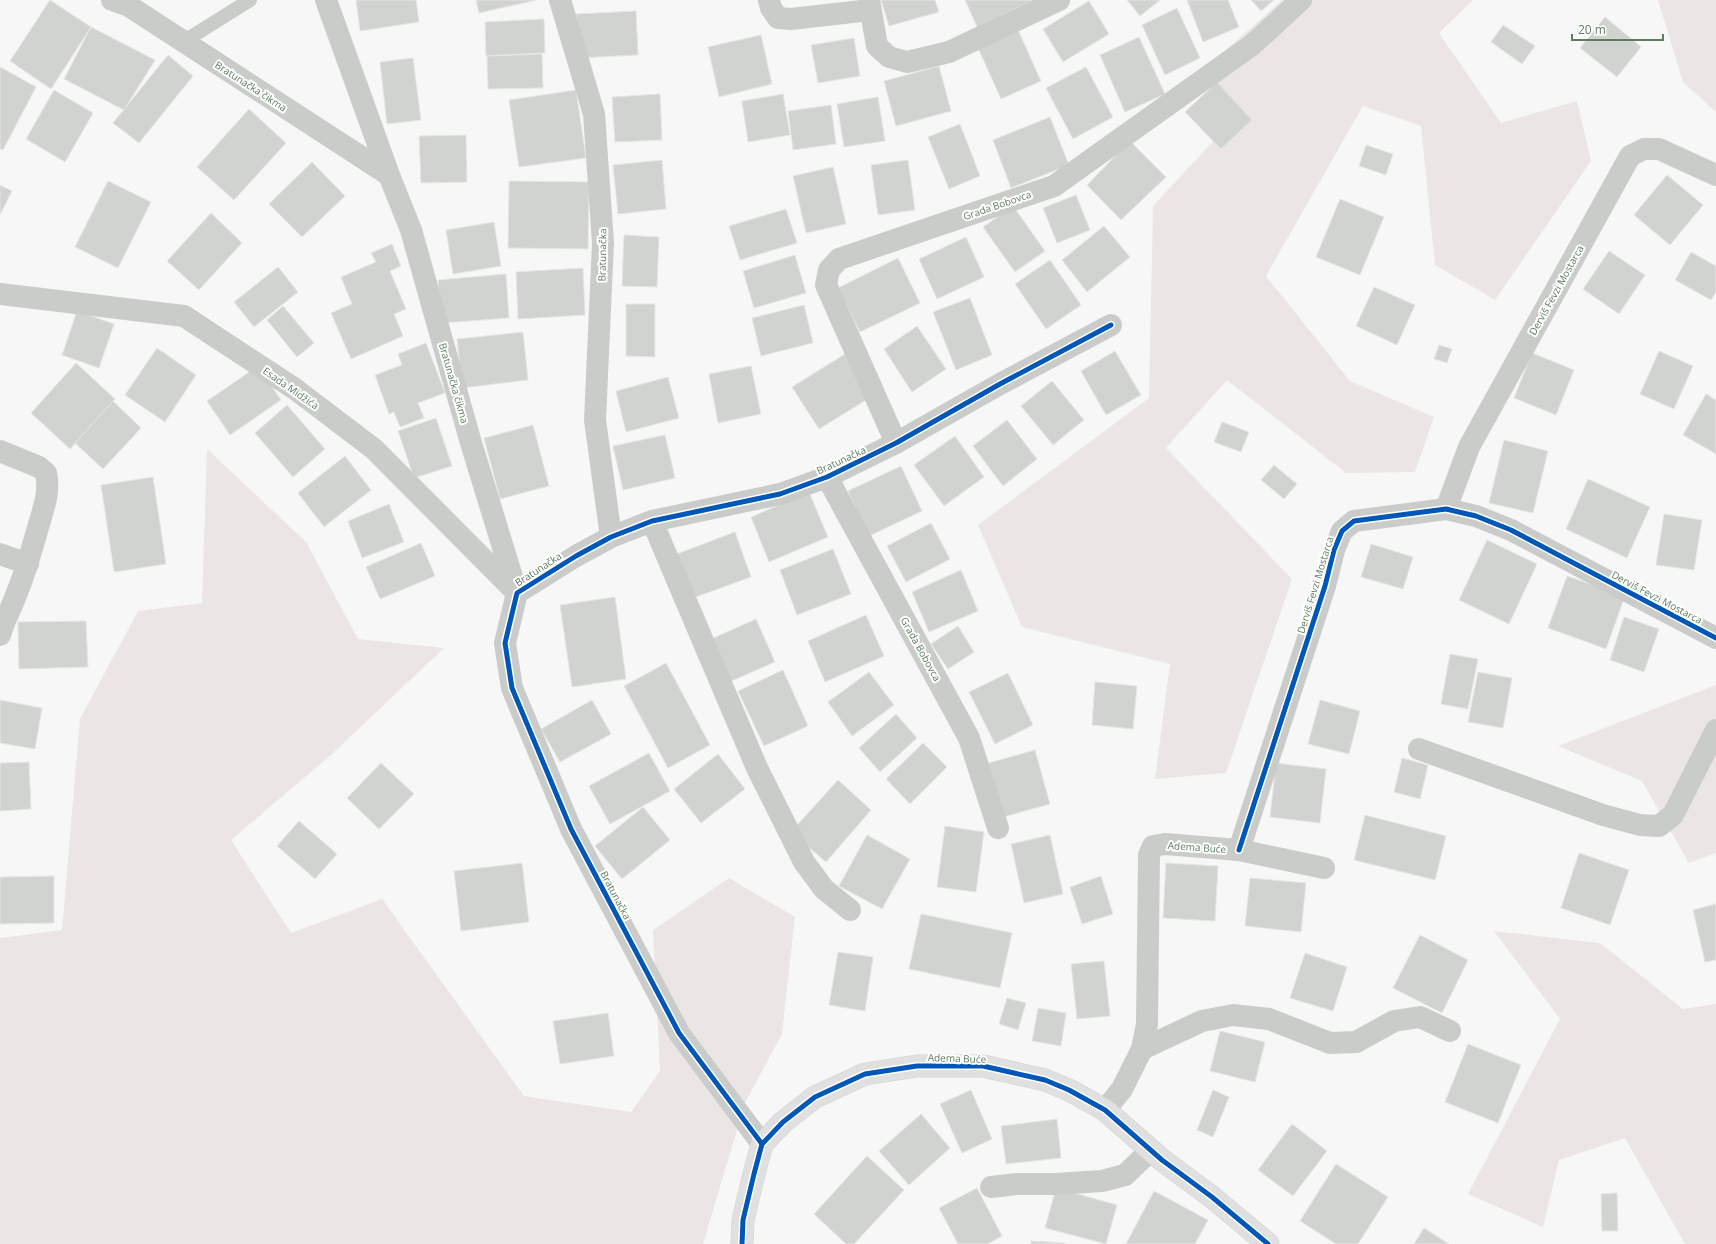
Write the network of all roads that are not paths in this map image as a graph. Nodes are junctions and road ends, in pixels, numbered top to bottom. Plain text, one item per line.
1 (112, 0) edge
2 (250, 0) edge
3 (326, 0) edge
4 (560, 0) edge
5 (769, 0) edge
6 (1059, 0) edge
7 (1301, 0) edge
8 (869, 5) edge
9 (183, 42) junction
10 (389, 174) junction
11 (1716, 175) edge
12 (3, 296) edge
13 (1111, 325) dead end
14 (896, 443) junction
15 (0, 451) edge
16 (827, 477) junction
17 (1446, 509) junction
18 (652, 521) junction
19 (610, 537) junction
20 (0, 554) edge
21 (28, 564) junction
22 (517, 592) junction
23 (2, 624) edge
24 (1716, 638) edge
25 (1716, 730) edge
26 (1419, 749) dead end
27 (998, 828) dead end
28 (1239, 850) junction
29 (1324, 868) dead end
30 (850, 910) dead end
31 (1450, 1031) dead end
32 (1142, 1049) junction
33 (1105, 1110) junction
34 (762, 1144) junction
35 (1151, 1150) junction
36 (991, 1187) dead end
37 (742, 1244) edge
38 (1268, 1244) edge

1 - 9 street, Bratunačka čikma
2 - 9 lane
3 - 10 street, Bratunačka čikma
4 - 19 street, Bratunačka
5 - 8 street
6 - 8 street
7 - 14 street, Grada Bobovca
9 - 10 street, Bratunačka čikma
10 - 22 street, Bratunačka čikma
11 - 17 street, Derviš Fevzi Mostarca
12 - 22 street, Esada Midžića
13 - 14 street, Bratunačka
14 - 16 street, Bratunačka
15 - 21 street
16 - 18 street, Bratunačka
16 - 27 street, Grada Bobovca
17 - 24 street, Derviš Fevzi Mostarca
17 - 28 street, Derviš Fevzi Mostarca
18 - 19 street, Bratunačka
18 - 30 street
19 - 22 street, Bratunačka
20 - 21 street
21 - 23 street
22 - 34 street, Bratunačka
25 - 26 street
28 - 29 street, Adema Buće
28 - 32 street, Adema Buće
31 - 32 street
32 - 33 street, Adema Buće
33 - 34 street, Adema Buće
33 - 35 street, Adema Buće
34 - 37 street, Adema Buće
35 - 36 street
35 - 38 street, Adema Buće

